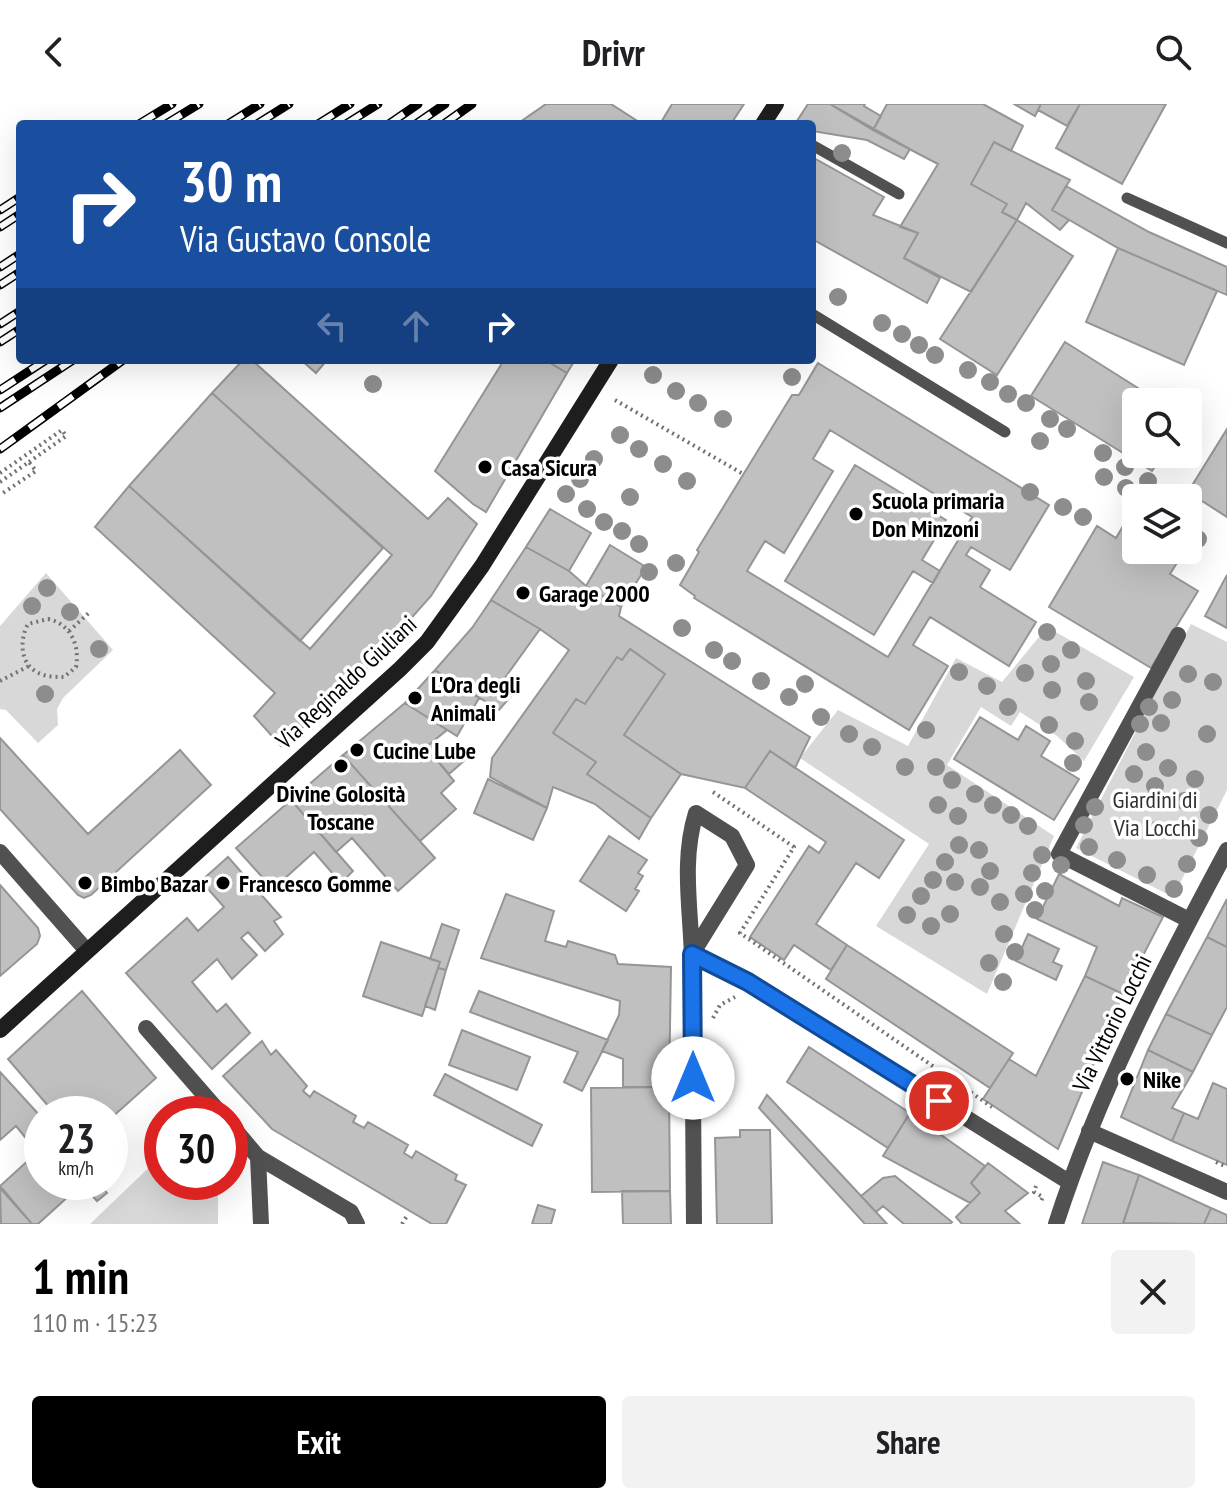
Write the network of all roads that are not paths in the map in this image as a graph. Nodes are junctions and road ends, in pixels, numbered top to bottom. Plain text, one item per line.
1 (816, 147) edge
2 (899, 194) dead end
3 (1127, 198) dead end
4 (1227, 243) edge
5 (816, 316) edge
6 (608, 364) edge
7 (1005, 432) dead end
8 (1178, 635) dead end
9 (1227, 850) edge
10 (0, 852) edge
11 (1189, 920) junction
12 (87, 951) junction
13 (692, 954) junction
14 (146, 1028) dead end
15 (0, 1030) edge
16 (205, 1096) edge
17 (1089, 1131) junction
18 (248, 1145) edge
19 (258, 1157) junction
20 (1069, 1182) junction
21 (1227, 1192) edge
22 (261, 1224) edge
23 (357, 1224) edge
24 (694, 1224) edge
25 (1056, 1224) edge

1 - 2 lane
3 - 4 lane
5 - 7 lane
6 - 12 main road, Via Reginaldo Giuliani
8 - 11 street
9 - 11 street, Via Vittorio Locchi
10 - 12 street
11 - 17 street, Via Vittorio Locchi
12 - 15 main road, Via Reginaldo Giuliani
13 - 13 street
13 - 20 street
13 - 24 street
14 - 16 street
17 - 20 street, Via Vittorio Locchi
17 - 21 street
18 - 19 street
19 - 22 street
19 - 23 street
20 - 25 street, Via Vittorio Locchi

